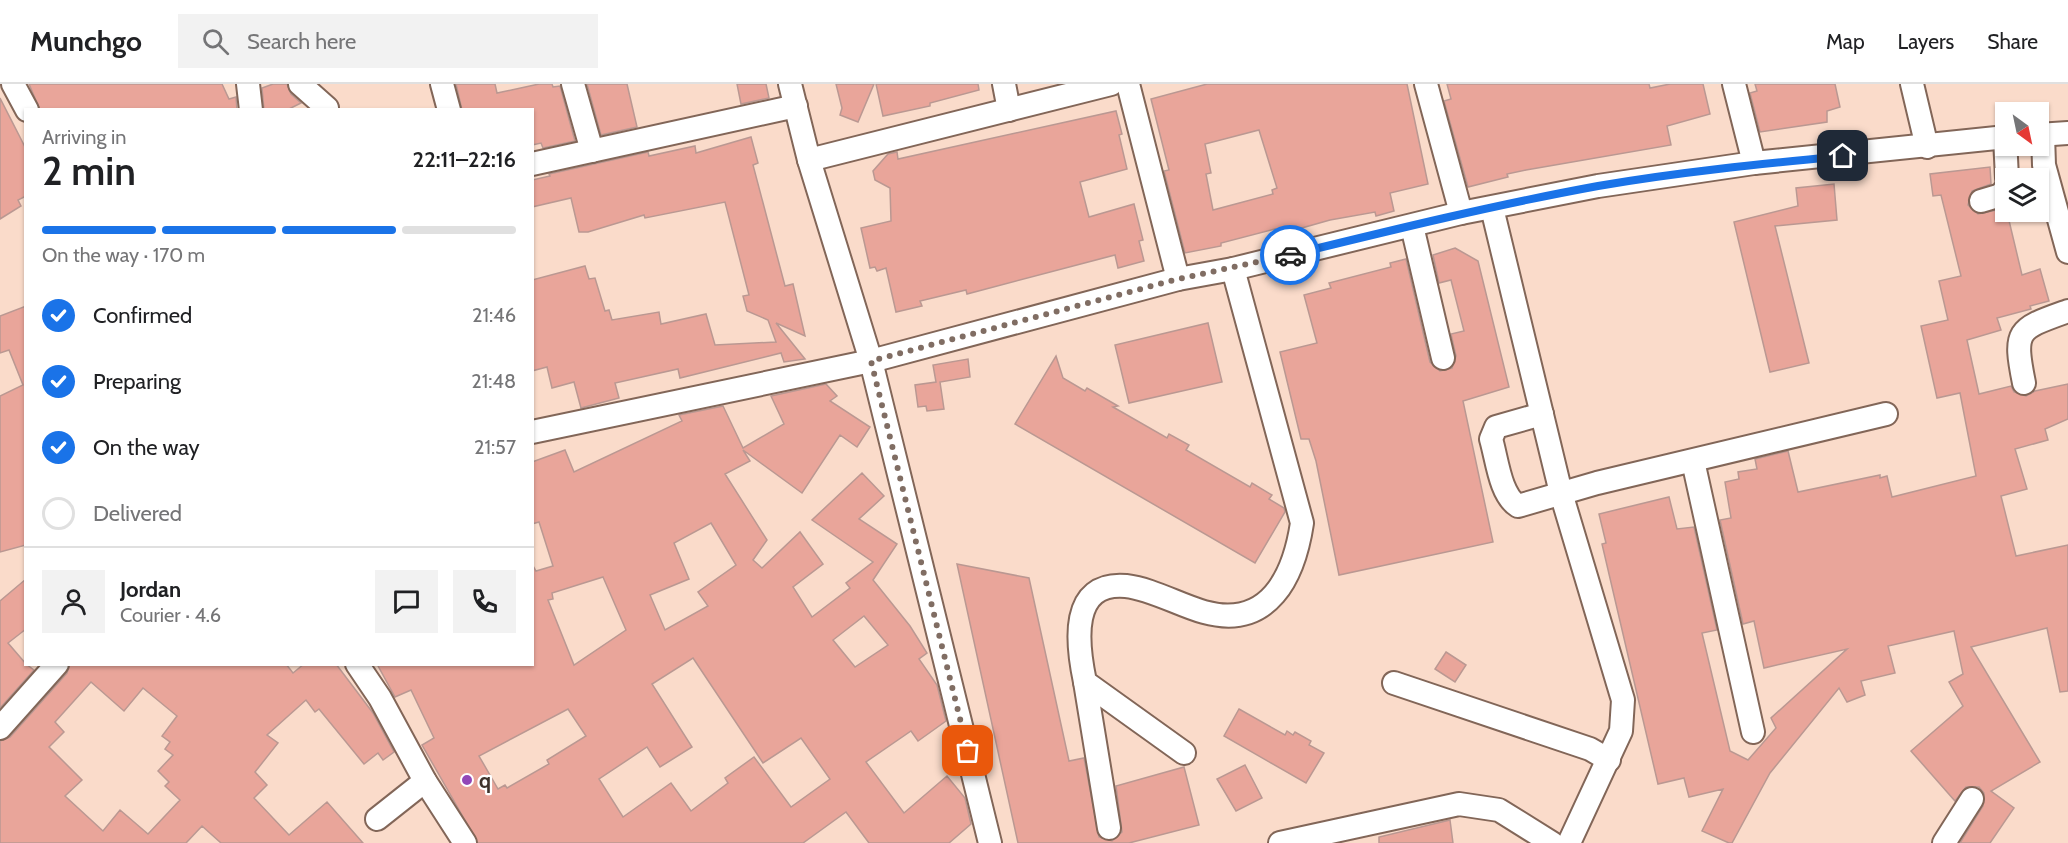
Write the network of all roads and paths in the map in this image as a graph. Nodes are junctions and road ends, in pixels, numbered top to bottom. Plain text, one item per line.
1 (13, 84) edge
2 (248, 84) edge
3 (300, 84) edge
4 (442, 84) edge
5 (573, 84) edge
6 (790, 84) edge
7 (1004, 84) edge
8 (1111, 84) edge
9 (1128, 84) edge
10 (1426, 84) edge
11 (1734, 84) edge
12 (1912, 84) edge
13 (796, 106) junction
14 (26, 108) edge
15 (251, 108) edge
16 (325, 108) edge
17 (448, 108) edge
18 (1009, 110) junction
19 (2068, 134) edge
20 (2049, 135) edge
21 (1995, 139) edge
22 (1927, 147) junction
23 (592, 151) junction
24 (2043, 156) edge
25 (809, 160) junction
26 (1754, 163) junction
27 (534, 164) edge
28 (1995, 197) edge
29 (1981, 201) dead end
30 (1492, 208) junction
31 (1461, 213) junction
32 (1412, 226) junction
33 (2068, 252) edge
34 (1233, 269) junction
35 (1178, 279) junction
36 (2068, 311) edge
37 (1443, 358) dead end
38 (871, 361) junction
39 (2024, 383) dead end
40 (1542, 414) junction
41 (1886, 414) dead end
42 (534, 429) edge
43 (1693, 461) junction
44 (1561, 493) junction
45 (55, 666) edge
46 (358, 666) edge
47 (1085, 682) junction
48 (1394, 683) dead end
49 (0, 728) edge
50 (1753, 732) dead end
51 (1184, 753) dead end
52 (1609, 760) junction
53 (425, 781) junction
54 (1972, 799) dead end
55 (376, 819) dead end
56 (1109, 828) dead end
57 (465, 843) edge
58 (990, 843) edge
59 (1280, 843) edge
60 (1552, 843) edge
61 (1569, 843) edge
62 (1944, 843) edge

1 - 14 street
2 - 15 street
3 - 16 street
4 - 17 street
5 - 23 street
6 - 13 street
7 - 18 street
8 - 18 street
9 - 35 street
10 - 31 street
11 - 26 street
12 - 22 street
13 - 23 street
13 - 25 street
18 - 25 street
19 - 20 street
21 - 22 street
22 - 26 street
23 - 27 street
24 - 33 street
25 - 38 street
26 - 30 street
28 - 29 street
30 - 31 street
30 - 40 street
31 - 32 street
32 - 34 street
32 - 37 street
34 - 35 street
34 - 47 street
35 - 38 street
36 - 39 street
38 - 42 street
38 - 58 street
40 - 44 street
40 - 44 street
41 - 43 street
43 - 44 street
43 - 50 street
44 - 52 street
45 - 49 street
46 - 53 street
47 - 51 street
47 - 56 street
48 - 52 street
52 - 61 street
53 - 55 street
53 - 57 street
54 - 62 street
59 - 60 street

